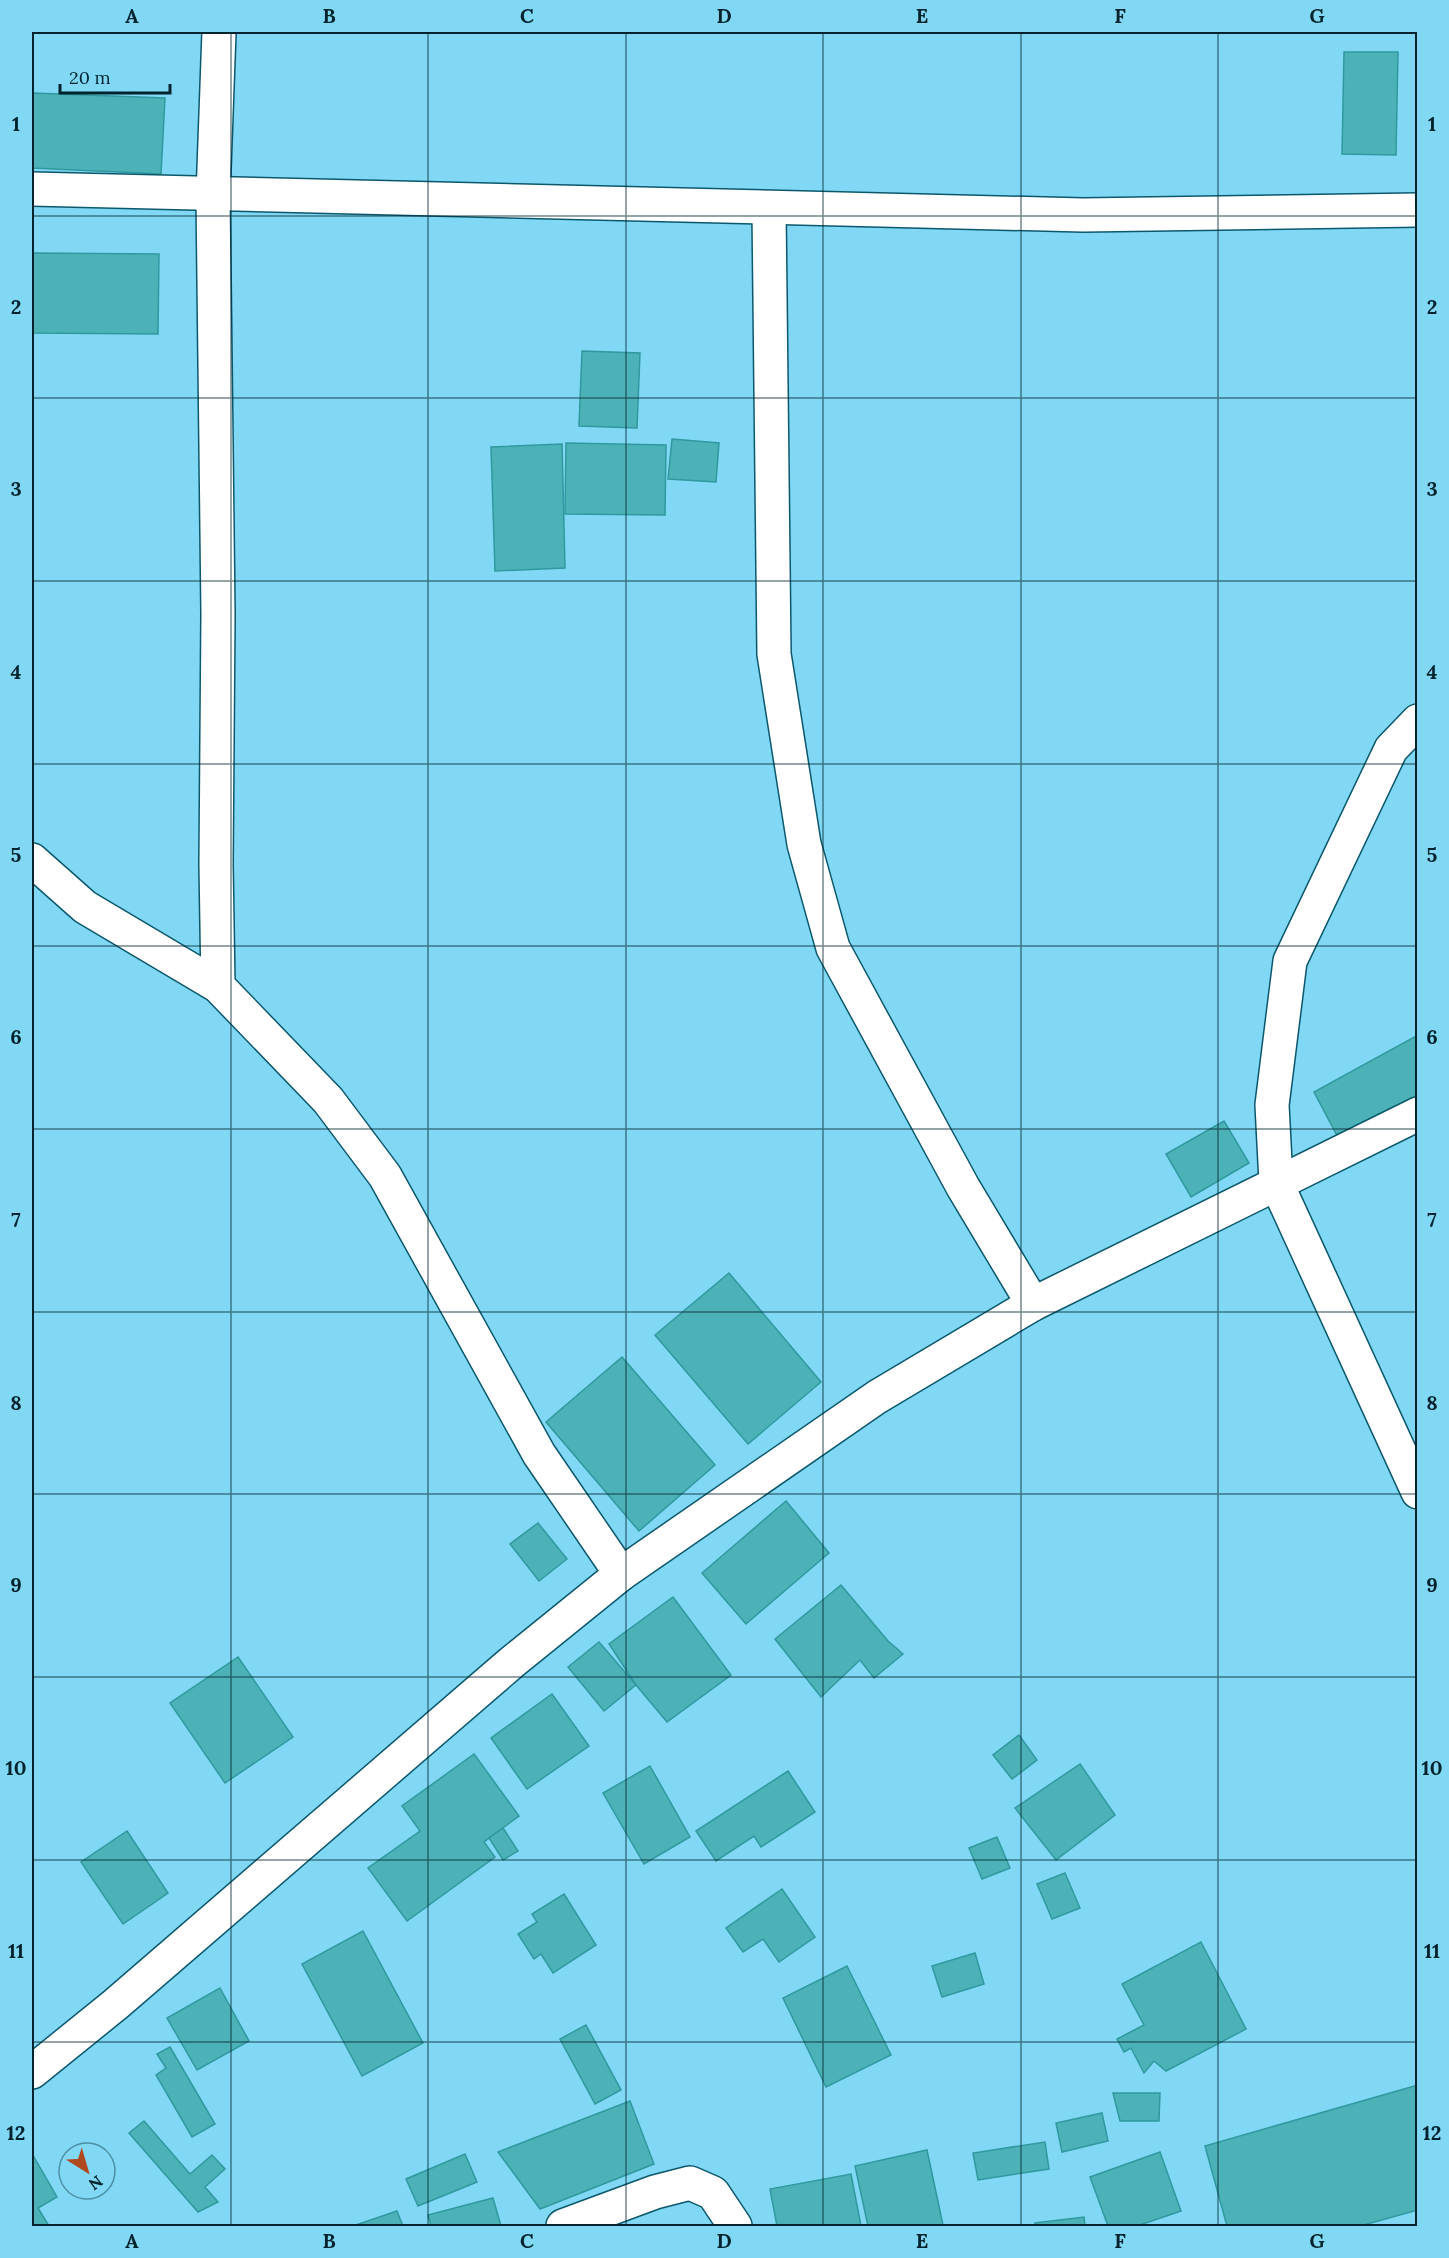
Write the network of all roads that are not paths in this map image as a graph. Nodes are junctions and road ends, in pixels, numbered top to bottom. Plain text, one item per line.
1 (219, 32) edge
2 (32, 189) edge
3 (213, 196) junction
4 (769, 209) junction
5 (1418, 210) edge
6 (1418, 721) edge
7 (33, 863) edge
8 (218, 986) junction
9 (1418, 1114) edge
10 (1276, 1182) junction
11 (1033, 1304) junction
12 (1418, 1492) edge
13 (621, 1574) junction
14 (32, 2072) edge
15 (563, 2226) edge
16 (735, 2226) edge

1 - 3 street
2 - 3 street
3 - 4 street
3 - 8 street
4 - 5 street
4 - 11 street
6 - 10 street
7 - 8 street
8 - 13 street
9 - 10 street
10 - 11 street
10 - 12 street
11 - 13 street
13 - 14 street
15 - 16 street

